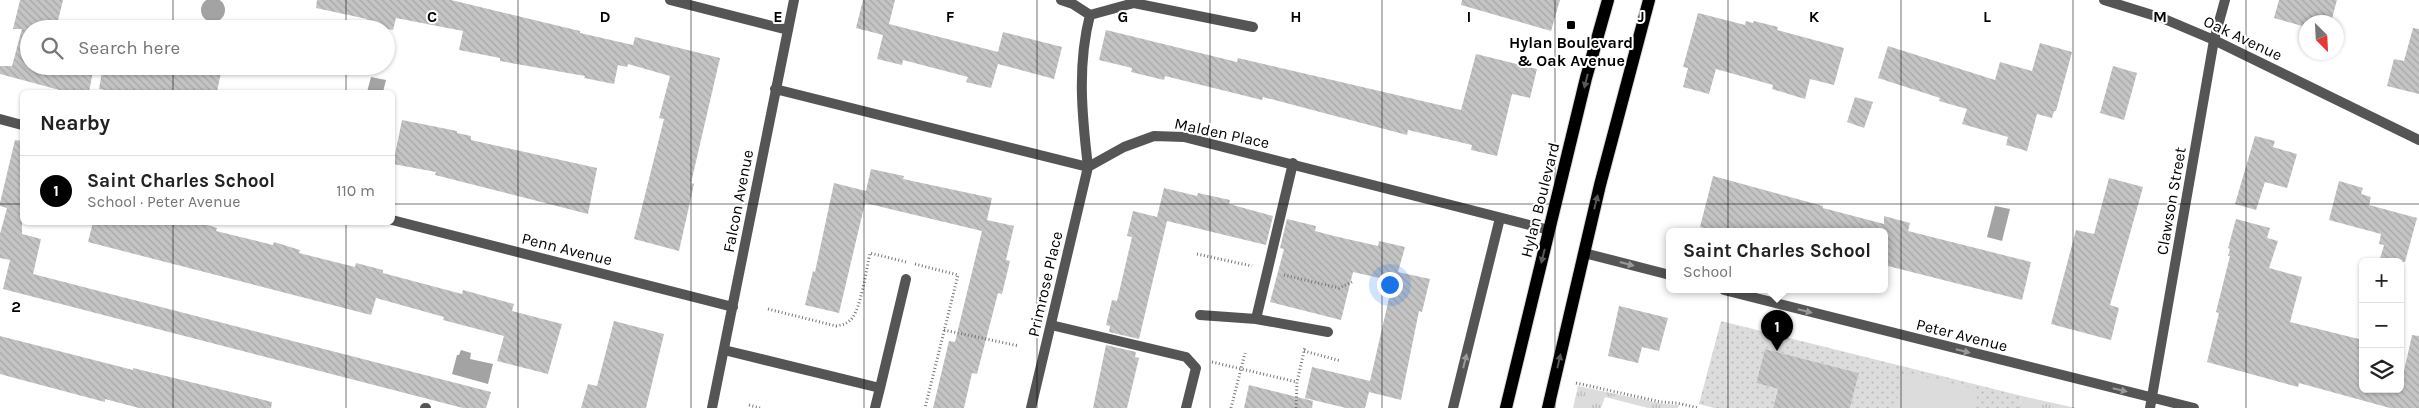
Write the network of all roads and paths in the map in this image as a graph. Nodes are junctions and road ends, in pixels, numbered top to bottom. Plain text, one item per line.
1 (670, 0) edge
2 (794, 0) edge
3 (1061, 0) edge
4 (1608, 0) edge
5 (1649, 0) edge
6 (2104, 0) edge
7 (2225, 0) edge
8 (1090, 15) junction
9 (1253, 27) dead end
10 (788, 30) junction
11 (2214, 40) junction
12 (775, 89) junction
13 (0, 119) edge
14 (20, 124) edge
15 (2419, 140) edge
16 (1293, 164) junction
17 (1088, 167) junction
18 (1500, 218) junction
19 (395, 221) edge
20 (1549, 230) junction
21 (1584, 253) junction
22 (1197, 254) dead end
23 (1267, 271) junction
24 (1666, 275) edge
25 (906, 279) dead end
26 (1352, 282) dead end
27 (1735, 293) edge
28 (733, 308) junction
29 (1200, 315) dead end
30 (1256, 319) junction
31 (1051, 326) junction
32 (944, 330) dead end
33 (1328, 332) dead end
34 (1019, 346) dead end
35 (724, 350) junction
36 (1245, 353) dead end
37 (1208, 361) dead end
38 (1341, 361) dead end
39 (1241, 368) junction
40 (1296, 382) junction
41 (1576, 383) dead end
42 (880, 388) junction
43 (2151, 403) edge
44 (749, 405) dead end
45 (712, 408) edge
46 (760, 408) edge
47 (875, 408) edge
48 (1031, 408) edge
49 (1186, 408) edge
50 (1231, 408) edge
51 (1296, 408) edge
52 (1453, 408) edge
53 (1506, 408) edge
54 (1548, 408) edge
55 (1698, 408) edge
56 (2194, 408) edge

1 - 10 street
2 - 10 street, Falcon Avenue
3 - 8 street
4 -> 20 main road, Hylan Boulevard
21 -> 5 main road
6 - 11 street, Oak Avenue
7 - 11 street, Clawson Street
8 - 9 street
8 - 17 street, Primrose Place
10 - 12 street, Falcon Avenue
11 - 15 street, Oak Avenue
11 - 43 street, Clawson Street
12 - 17 street
12 - 28 street, Falcon Avenue
13 - 14 street
16 - 17 street, Malden Place
16 - 18 street, Malden Place
16 - 23 street
17 - 31 street, Primrose Place
18 - 20 street, Malden Place
52 -> 18 street
19 - 28 street, Penn Avenue
20 -> 53 main road, Hylan Boulevard
21 -> 24 street
54 -> 21 main road
22 - 23 path
23 - 26 path
23 - 30 street
25 - 42 street
27 -> 43 street, Peter Avenue
28 - 35 street, Falcon Avenue
29 - 30 street
30 - 33 street
31 - 48 street, Primrose Place
31 - 49 street
32 - 34 path
35 - 42 street
35 - 45 street, Falcon Avenue
36 - 39 path
37 - 39 path
38 - 40 path
39 - 40 path
39 - 50 path
40 - 51 path
41 - 55 path
42 - 47 street
43 - 56 street, Peter Avenue
44 - 46 path

